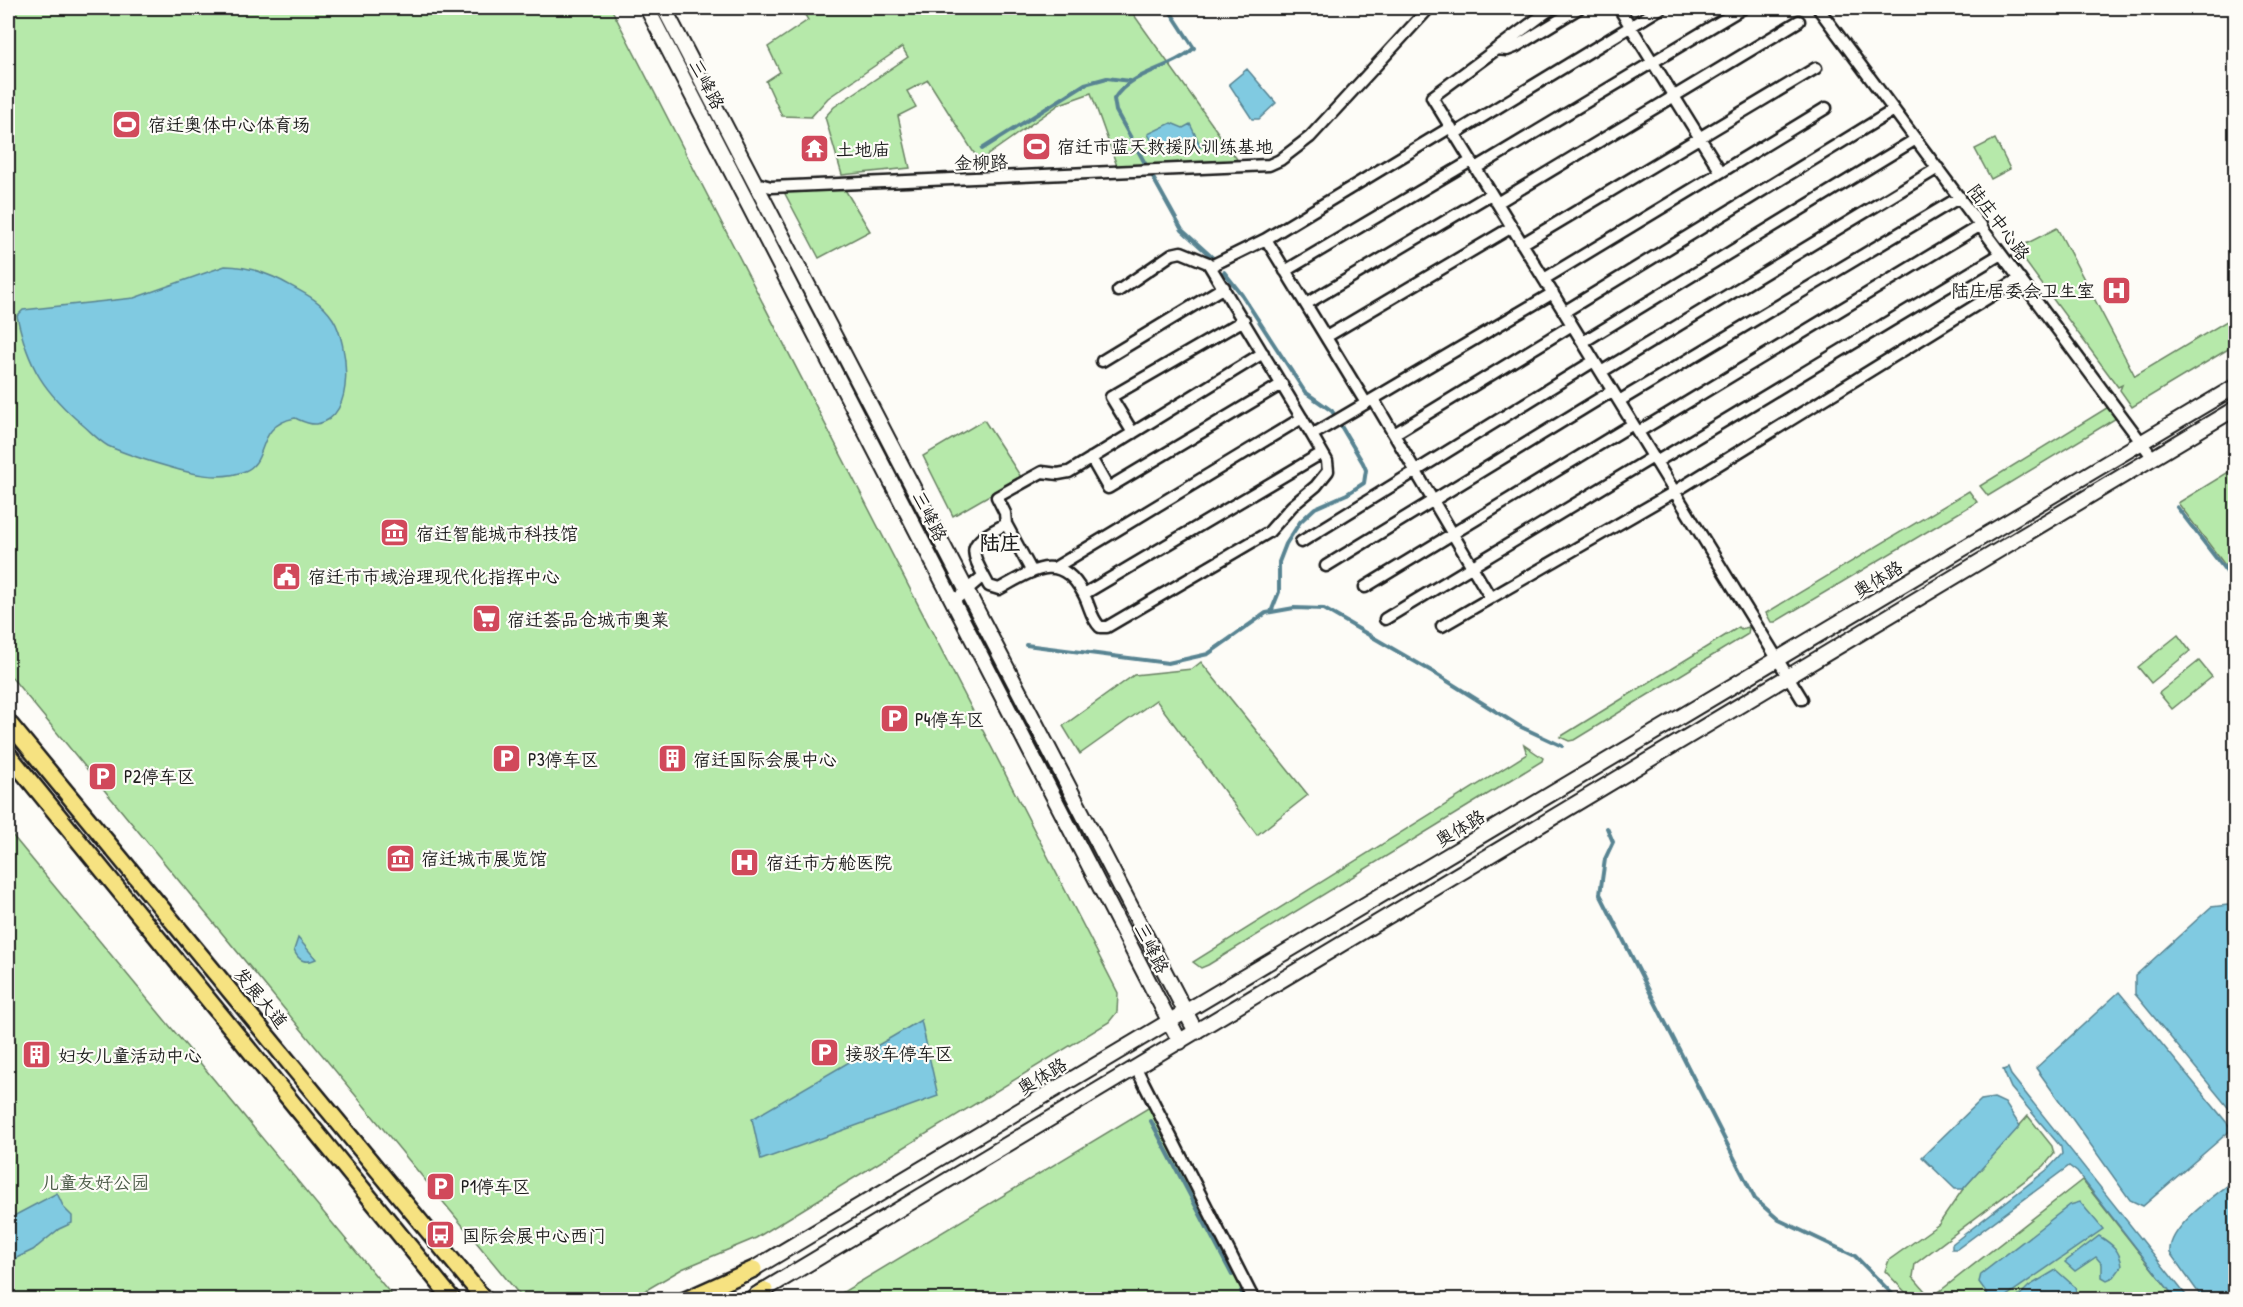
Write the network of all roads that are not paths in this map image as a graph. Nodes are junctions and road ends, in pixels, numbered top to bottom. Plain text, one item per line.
1 (647, 8) edge
2 (664, 8) edge
3 (1429, 8) edge
4 (1552, 8) edge
5 (1579, 8) edge
6 (1619, 8) edge
7 (1661, 8) edge
8 (1743, 8) edge
9 (1818, 8) edge
10 (1799, 21) dead end
11 (1631, 26) junction
12 (1496, 49) junction
13 (1653, 62) junction
14 (1816, 68) dead end
15 (1675, 98) junction
16 (1826, 108) dead end
17 (1894, 110) junction
18 (1453, 130) junction
19 (1700, 138) junction
20 (1916, 139) junction
21 (1474, 164) junction
22 (1938, 168) junction
23 (1720, 172) junction
24 (756, 183) junction
25 (1960, 197) junction
26 (1494, 198) junction
27 (1981, 225) junction
28 (1512, 226) junction
29 (1266, 239) junction
30 (1522, 244) junction
31 (2001, 254) junction
32 (1211, 266) junction
33 (1285, 271) junction
34 (2020, 278) junction
35 (1544, 279) junction
36 (1224, 287) junction
37 (1118, 291) dead end
38 (1553, 293) junction
39 (1306, 304) junction
40 (1564, 312) junction
41 (1244, 320) junction
42 (1572, 325) junction
43 (1326, 337) junction
44 (1583, 342) junction
45 (1263, 353) junction
46 (1102, 361) dead end
47 (1594, 362) junction
48 (1601, 372) junction
49 (1282, 384) junction
50 (2235, 386) edge
51 (1612, 391) junction
52 (1370, 401) junction
53 (1619, 401) junction
54 (2235, 408) edge
55 (1302, 418) junction
56 (1635, 428) junction
57 (1133, 433) junction
58 (1394, 434) junction
59 (1312, 435) junction
60 (2142, 442) junction
61 (1322, 453) junction
62 (1091, 458) junction
63 (2153, 458) junction
64 (1655, 460) junction
65 (1416, 472) junction
66 (1674, 492) junction
67 (1433, 500) junction
68 (1006, 524) junction
69 (1453, 533) junction
70 (1301, 542) dead end
71 (1326, 566) dead end
72 (1056, 567) junction
73 (1473, 567) junction
74 (1032, 572) junction
75 (983, 576) junction
76 (1365, 586) dead end
77 (965, 591) junction
78 (1084, 594) junction
79 (1490, 597) junction
80 (954, 601) junction
81 (1385, 619) dead end
82 (1442, 626) dead end
83 (1777, 660) junction
84 (1788, 676) junction
85 (1802, 699) dead end
86 (8, 722) edge
87 (8, 754) edge
88 (1185, 1012) junction
89 (1169, 1022) junction
90 (1196, 1032) junction
91 (1179, 1042) junction
92 (1136, 1068) junction
93 (451, 1258) junction
94 (754, 1269) junction
95 (765, 1290) joint
96 (451, 1299) edge
97 (485, 1299) edge
98 (492, 1299) edge
99 (685, 1299) edge
100 (702, 1299) edge
101 (750, 1299) edge
102 (1254, 1299) edge

1 - 80 main road, 三峰路
2 - 24 main road, 三峰路
3 - 24 street, 金柳路
4 - 12 street
5 - 12 street
6 - 11 street
7 - 11 street
8 - 13 street
9 - 17 street, 陆庄中心路
10 - 15 street
11 - 13 street
11 - 18 street
12 - 18 street
13 - 15 street
13 - 21 street
14 - 19 street
15 - 19 street
15 - 26 street
16 - 23 street
17 - 20 street, 陆庄中心路
17 - 40 street
18 - 21 street
18 - 29 street
19 - 23 street
19 - 30 street
20 - 22 street, 陆庄中心路
20 - 44 street
21 - 26 street
21 - 33 street
22 - 25 street, 陆庄中心路
22 - 48 street
23 - 35 street
24 - 77 main road, 三峰路
25 - 27 street, 陆庄中心路
25 - 53 street
26 - 28 street
26 - 39 street
27 - 31 street, 陆庄中心路
27 - 56 street
28 - 30 street
28 - 43 street
29 - 32 street
29 - 33 street
30 - 35 street
31 - 34 street, 陆庄中心路
31 - 64 street
32 - 36 street
32 - 37 street
33 - 39 street
34 - 60 street, 陆庄中心路
34 - 66 street
35 - 38 street
36 - 41 street
36 - 46 street
38 - 40 street
38 - 52 street
39 - 43 street
40 - 42 street
41 - 45 street
41 - 57 street
42 - 44 street
42 - 58 street
43 - 52 street
44 - 47 street
45 - 49 street
45 - 57 street
47 - 48 street
47 - 65 street
48 - 51 street
49 - 55 street
49 - 62 street
50 - 60 main road, 奥体路
51 - 53 street
51 - 67 street
52 - 58 street
52 - 59 street
53 - 56 street
54 - 63 main road, 奥体路
55 - 59 street
55 - 72 street
56 - 64 street
56 - 69 street
57 - 62 street
58 - 65 street
59 - 61 street
60 - 63 street, 陆庄中心路
60 - 83 main road, 奥体路
61 - 78 street
61 - 78 street
62 - 68 street
63 - 84 main road, 奥体路
64 - 66 street
64 - 73 street
65 - 67 street
65 - 70 street
66 - 79 street
66 - 83 street
67 - 69 street
67 - 71 street
68 - 74 street
68 - 75 street
69 - 73 street
69 - 76 street
72 - 74 street
72 - 78 street
73 - 79 street
73 - 81 street
74 - 75 street
75 - 77 street
77 - 80 street
77 - 88 main road, 三峰路
79 - 82 street
80 - 89 main road, 三峰路
83 - 84 street
83 - 88 main road, 奥体路
84 - 85 street
84 - 90 main road, 奥体路
86 - 93 main road, 发展大道
87 - 96 main road
88 - 89 main road, 奥体路
88 - 90 main road, 三峰路
89 - 91 main road, 三峰路
89 - 94 main road, 奥体路
90 - 91 main road, 奥体路
91 - 92 main road, 奥体路
92 - 95 main road, 奥体路
92 - 102 street
93 - 97 main road, 发展大道
93 - 98 main road
94 - 99 main road
94 - 100 main road, 奥体路
95 - 101 main road

